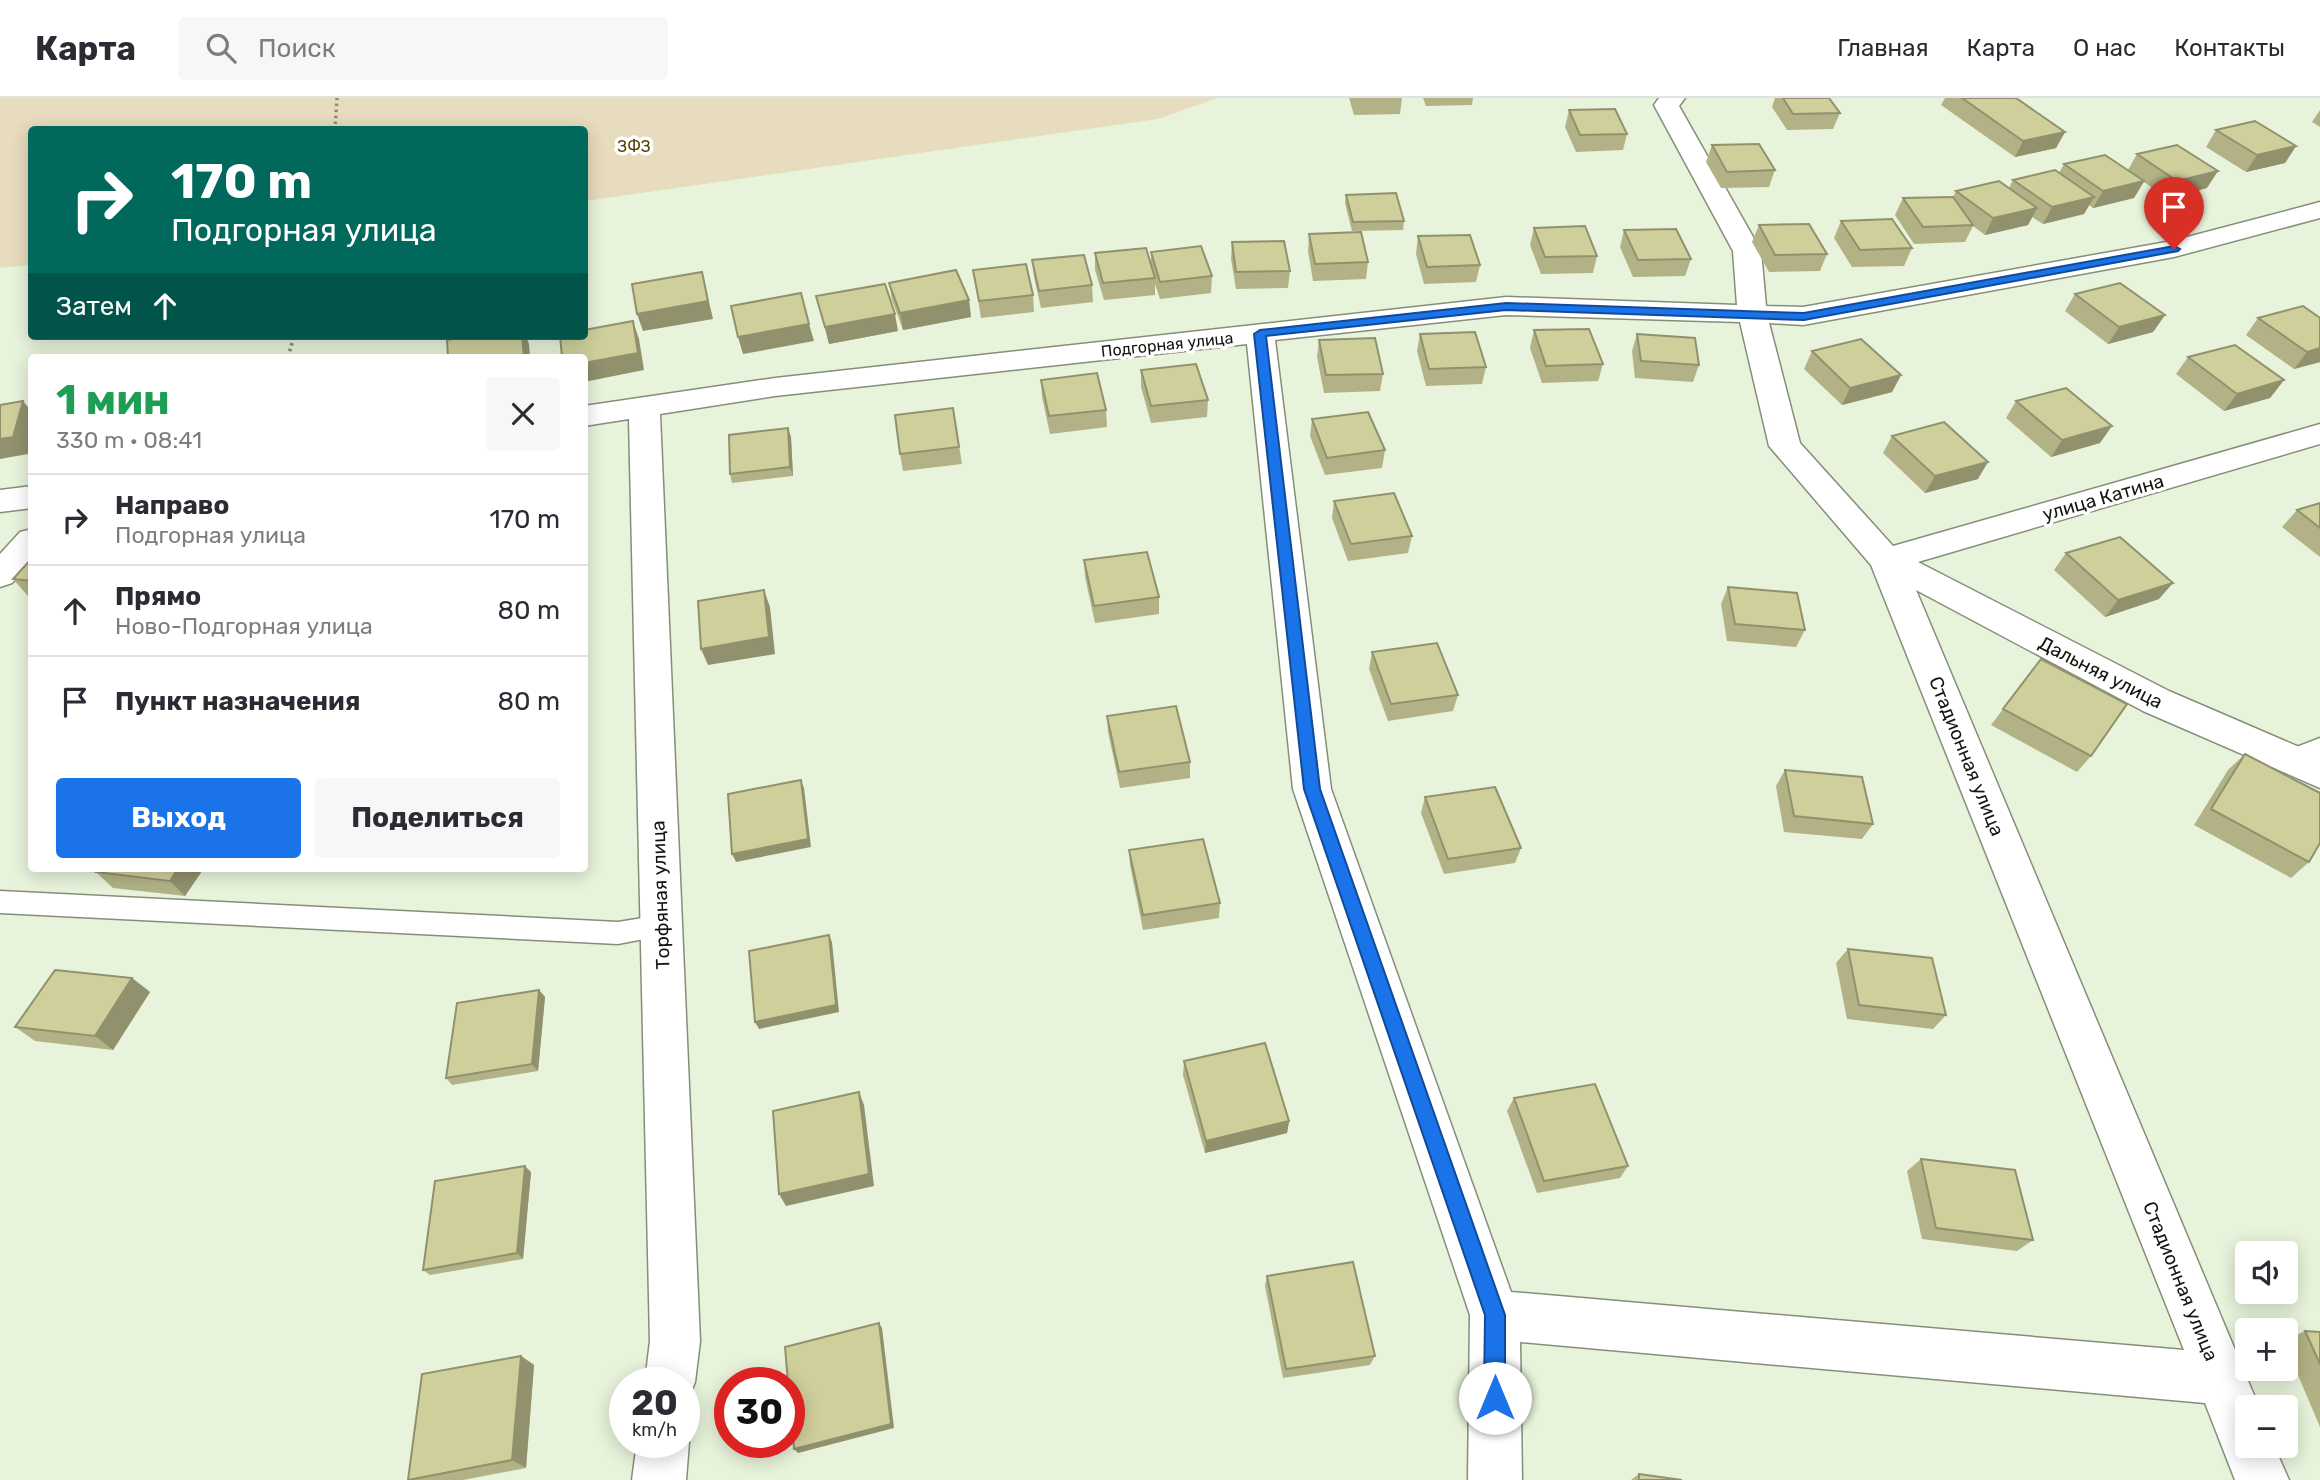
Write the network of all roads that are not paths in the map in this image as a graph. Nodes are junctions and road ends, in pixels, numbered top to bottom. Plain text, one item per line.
1 (1673, 98) edge
2 (2320, 210) edge
3 (1752, 313) junction
4 (1260, 334) junction
5 (644, 408) junction
6 (588, 415) edge
7 (2320, 434) edge
8 (28, 498) edge
9 (0, 501) edge
10 (28, 544) edge
11 (1886, 560) junction
12 (0, 575) edge
13 (2310, 760) edge
14 (0, 902) edge
15 (661, 926) junction
16 (1495, 1315) junction
17 (672, 1367) edge
18 (2221, 1379) junction
19 (2235, 1413) edge
20 (661, 1458) edge
21 (2253, 1458) edge
22 (659, 1480) edge
23 (1495, 1480) edge
24 (2262, 1480) edge

1 - 3 street, Стадионная улица
2 - 3 street, Подгорная улица
3 - 4 street, Подгорная улица
3 - 11 street, Стадионная улица
4 - 5 street, Подгорная улица
4 - 16 street
5 - 6 street, Подгорная улица
5 - 15 street, Торфяная улица
7 - 11 street, улица Катина
8 - 9 street
10 - 12 street
11 - 13 street, Дальняя улица
11 - 18 street, Стадионная улица
14 - 15 lane
15 - 17 street, Торфяная улица
16 - 18 street
16 - 23 street
18 - 19 street, Стадионная улица
20 - 22 street
21 - 24 street, Стадионная улица

